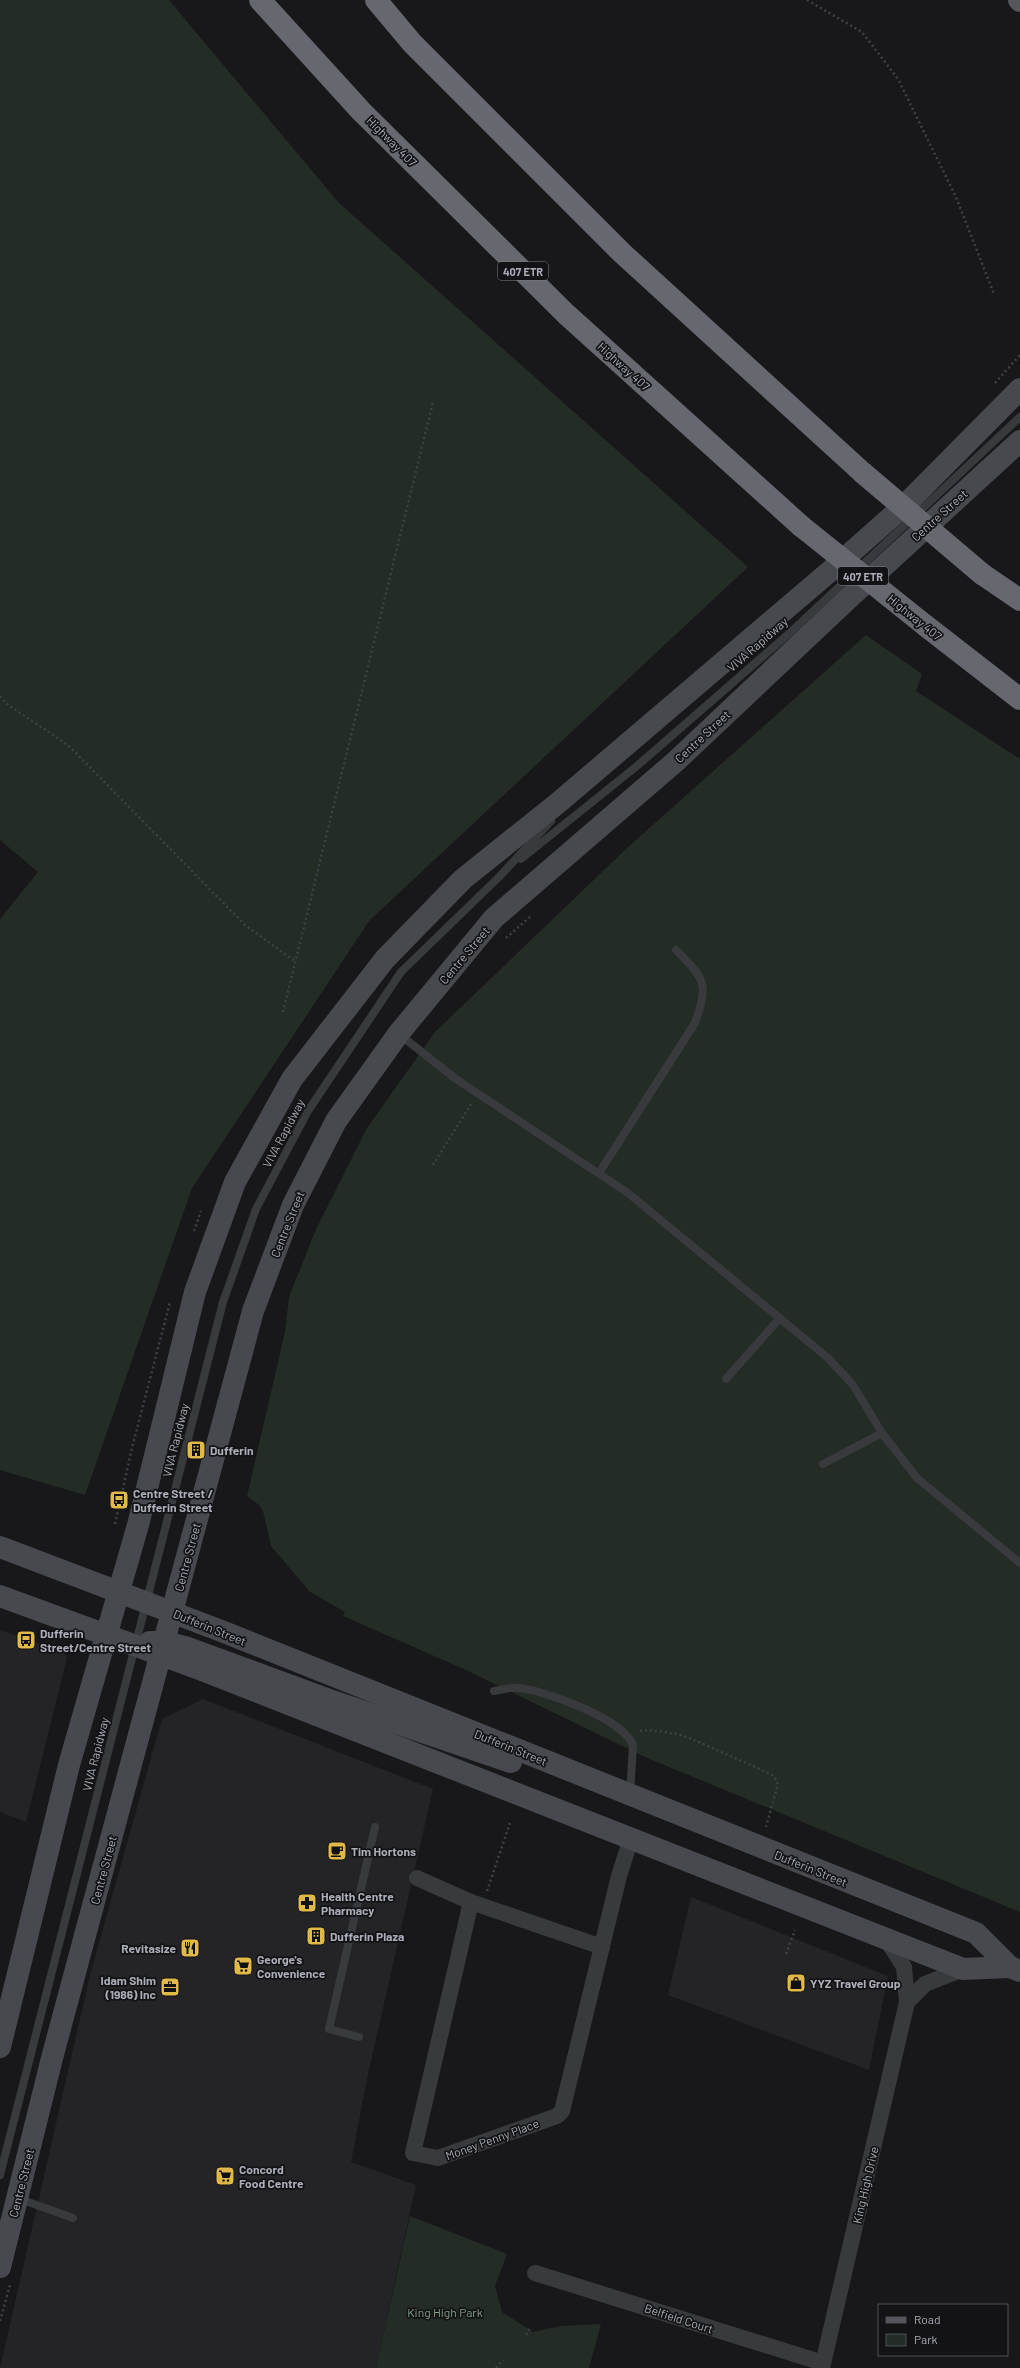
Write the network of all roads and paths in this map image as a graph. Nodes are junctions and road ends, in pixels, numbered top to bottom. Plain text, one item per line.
1 (260, 0) edge
2 (376, 0) edge
3 (807, 0) edge
4 (994, 294) dead end
5 (1020, 389) edge
6 (433, 402) dead end
7 (1020, 417) edge
8 (1020, 441) edge
9 (1020, 600) edge
10 (0, 696) edge
11 (1020, 699) edge
12 (604, 764) junction
13 (499, 877) junction
14 (532, 914) dead end
15 (503, 940) dead end
16 (676, 950) dead end
17 (296, 962) junction
18 (283, 1012) dead end
19 (398, 1033) junction
20 (477, 1094) junction
21 (433, 1165) dead end
22 (599, 1173) junction
23 (780, 1318) junction
24 (726, 1379) dead end
25 (882, 1433) junction
26 (823, 1464) dead end
27 (0, 1547) edge
28 (1020, 1563) edge
29 (120, 1591) junction
30 (0, 1596) edge
31 (146, 1602) junction
32 (173, 1612) junction
33 (107, 1635) junction
34 (135, 1645) junction
35 (163, 1648) junction
36 (494, 1691) dead end
37 (90, 1693) junction
38 (625, 1733) junction
39 (623, 1792) junction
40 (510, 1823) dead end
41 (375, 1828) dead end
42 (631, 1838) junction
43 (759, 1847) junction
44 (417, 1878) dead end
45 (477, 1904) junction
46 (795, 1930) dead end
47 (885, 1937) junction
48 (602, 1947) junction
49 (786, 1954) dead end
50 (963, 1969) junction
51 (1015, 1969) edge
52 (907, 2002) junction
53 (359, 2037) dead end
54 (0, 2047) edge
55 (0, 2175) edge
56 (17, 2198) junction
57 (73, 2218) dead end
58 (0, 2266) edge
59 (535, 2273) dead end
60 (531, 2326) dead end
61 (526, 2335) dead end
62 (503, 2360) dead end
63 (823, 2365) edge
64 (496, 2368) edge

1 - 11 highway, Highway 407 / 407 ETR, bridge
2 - 9 highway, bridge
3 - 4 path
5 - 12 main road
6 - 17 path
7 - 13 lane, VIVA Rapidway
8 - 19 main road, Centre Street
10 - 17 path
12 - 13 lane, VIVA Rapidway
12 - 29 main road
13 - 31 lane, VIVA Rapidway
14 - 15 path
16 - 22 lane
17 - 18 path
19 - 20 lane
19 - 32 main road, Centre Street
20 - 21 path
20 - 22 lane
22 - 23 lane
23 - 24 lane
23 - 25 lane
25 - 26 lane
25 - 28 lane
27 - 29 main road, Dufferin Street
29 - 31 main road, Dufferin Street
29 - 33 main road
30 - 33 main road, Dufferin Street
31 - 32 main road, Dufferin Street
31 - 34 lane, VIVA Rapidway
32 - 35 main road, Centre Street
32 - 39 main road, Dufferin Street
33 - 34 main road, Dufferin Street
33 - 37 main road
34 - 35 main road, Dufferin Street
34 - 37 main road
34 - 55 lane, VIVA Rapidway
35 - 39 main road
35 - 42 main road, Dufferin Street
35 - 56 main road, Centre Street
36 - 38 lane
37 - 54 main road
38 - 39 lane
38 - 43 path
39 - 43 main road, Dufferin Street
40 - 45 path
41 - 53 lane
42 - 47 main road, Dufferin Street
42 - 48 street, Money Penny Place
43 - 51 main road, Dufferin Street
44 - 45 street
45 - 48 street
45 - 48 street, Money Penny Place
46 - 49 path
47 - 50 main road, Dufferin Street
47 - 52 street, King High Drive
50 - 51 main road, Dufferin Street
50 - 52 street
52 - 63 street, King High Drive
56 - 57 lane
56 - 58 main road, Centre Street
59 - 63 street, Belfield Court
60 - 61 path
62 - 64 path

